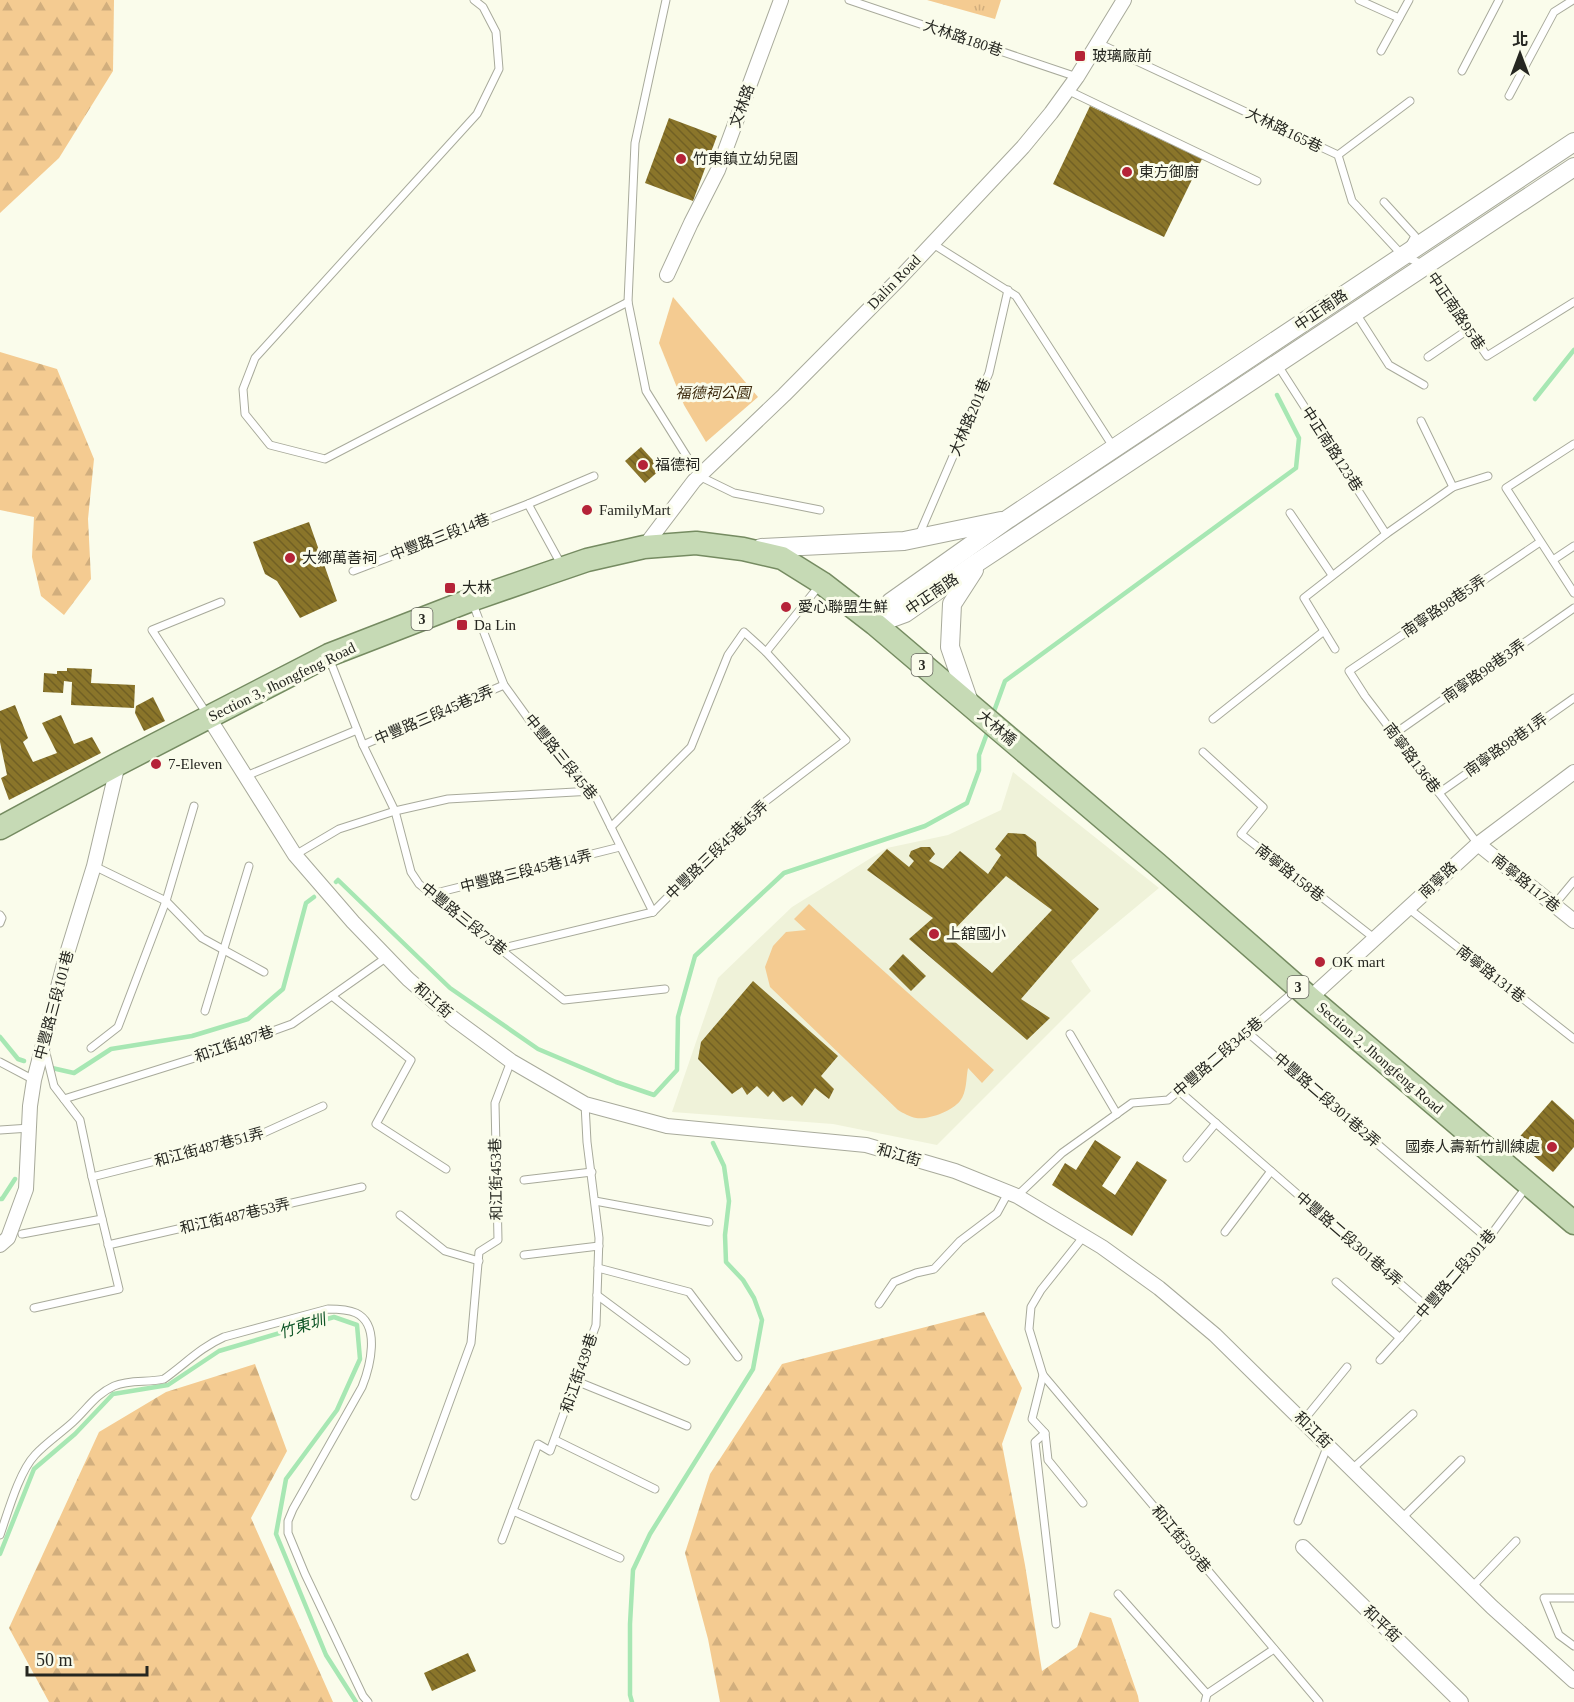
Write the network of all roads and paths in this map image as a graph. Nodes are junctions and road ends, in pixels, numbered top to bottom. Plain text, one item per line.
1 (474, 0) edge
2 (666, 0) edge
3 (781, 0) edge
4 (849, 0) edge
5 (1124, 0) edge
6 (1359, 0) edge
7 (1409, 0) edge
8 (1499, 0) edge
9 (1573, 0) edge
10 (1400, 18) junction
11 (1098, 43) junction
12 (1381, 51) dead end
13 (1462, 71) dead end
14 (1077, 77) junction
15 (1067, 90) junction
16 (1509, 96) dead end
17 (1410, 101) dead end
18 (1574, 142) edge
19 (1338, 155) junction
20 (1574, 167) edge
21 (1257, 181) dead end
22 (1384, 202) dead end
23 (932, 243) junction
24 (1403, 256) junction
25 (1425, 265) junction
26 (668, 275) dead end
27 (1008, 290) junction
28 (628, 302) junction
29 (1574, 302) edge
30 (1355, 312) junction
31 (1469, 329) junction
32 (1428, 357) dead end
33 (1277, 364) junction
34 (1424, 385) dead end
35 (1421, 421) dead end
36 (1574, 444) edge
37 (1114, 448) junction
38 (594, 476) dead end
39 (699, 476) junction
40 (1488, 476) dead end
41 (1453, 488) junction
42 (528, 504) junction
43 (820, 510) dead end
44 (1290, 513) dead end
45 (1008, 519) junction
46 (1386, 534) junction
47 (918, 538) junction
48 (1540, 542) junction
49 (1574, 546) edge
50 (644, 547) junction
51 (744, 549) junction
52 (1552, 560) junction
53 (978, 562) junction
54 (563, 568) junction
55 (353, 571) dead end
56 (1332, 575) junction
57 (822, 583) junction
58 (1574, 593) edge
59 (471, 600) junction
60 (221, 602) dead end
61 (1574, 608) edge
62 (875, 624) junction
63 (1324, 631) junction
64 (1335, 650) dead end
65 (766, 652) junction
66 (329, 655) junction
67 (1348, 671) joint
68 (504, 685) junction
69 (1574, 698) edge
70 (970, 705) junction
71 (209, 718) junction
72 (1213, 719) dead end
73 (357, 730) junction
74 (1394, 734) junction
75 (363, 745) junction
76 (1024, 751) joint
77 (1203, 752) dead end
78 (118, 764) junction
79 (1574, 772) edge
80 (246, 776) junction
81 (593, 791) junction
82 (1439, 793) junction
83 (194, 806) dead end
84 (395, 812) junction
85 (611, 827) junction
86 (0, 828) edge
87 (1478, 844) junction
88 (620, 847) junction
89 (295, 855) junction
90 (94, 866) junction
91 (249, 866) dead end
92 (1574, 881) edge
93 (432, 894) junction
94 (166, 901) junction
95 (1554, 905) junction
96 (1408, 908) junction
97 (653, 912) junction
98 (0, 915) edge
99 (1574, 921) edge
100 (0, 923) edge
101 (1374, 938) junction
102 (500, 949) junction
103 (224, 951) junction
104 (387, 957) junction
105 (264, 972) dead end
106 (666, 989) dead end
107 (1305, 993) junction
108 (332, 996) junction
109 (205, 1011) dead end
110 (1247, 1032) junction
111 (1070, 1034) dead end
112 (1574, 1039) edge
113 (44, 1044) junction
114 (91, 1048) dead end
115 (511, 1061) junction
116 (0, 1062) edge
117 (34, 1080) junction
118 (1179, 1091) junction
119 (64, 1099) junction
120 (585, 1104) junction
121 (324, 1106) dead end
122 (1117, 1114) junction
123 (1216, 1123) junction
124 (30, 1128) junction
125 (0, 1130) edge
126 (1187, 1158) dead end
127 (446, 1169) dead end
128 (1271, 1171) junction
129 (592, 1172) junction
130 (92, 1177) junction
131 (524, 1180) dead end
132 (1528, 1184) junction
133 (362, 1187) dead end
134 (1013, 1195) junction
135 (595, 1201) junction
136 (400, 1215) dead end
137 (102, 1219) junction
138 (709, 1222) dead end
139 (1574, 1223) edge
140 (1225, 1232) dead end
141 (22, 1234) dead end
142 (1084, 1236) junction
143 (1488, 1239) junction
144 (0, 1245) edge
145 (108, 1245) junction
146 (599, 1246) junction
147 (524, 1255) dead end
148 (479, 1261) junction
149 (598, 1268) junction
150 (1336, 1282) dead end
151 (597, 1295) junction
152 (879, 1304) dead end
153 (1427, 1307) junction
154 (34, 1308) dead end
155 (1400, 1338) junction
156 (738, 1358) dead end
157 (1380, 1360) dead end
158 (686, 1361) dead end
159 (1347, 1367) dead end
160 (1043, 1375) junction
161 (576, 1381) junction
162 (1413, 1414) dead end
163 (1303, 1421) junction
164 (687, 1426) dead end
165 (1045, 1433) junction
166 (555, 1440) junction
167 (1328, 1445) junction
168 (1461, 1460) dead end
169 (1352, 1469) junction
170 (655, 1489) dead end
171 (415, 1496) dead end
172 (1083, 1503) dead end
173 (513, 1511) junction
174 (1402, 1518) junction
175 (1298, 1521) dead end
176 (0, 1535) edge
177 (502, 1540) dead end
178 (1516, 1541) dead end
179 (1303, 1547) dead end
180 (620, 1558) dead end
181 (1472, 1587) junction
182 (1118, 1594) dead end
183 (1574, 1598) edge
184 (1056, 1624) dead end
185 (1574, 1646) edge
186 (1274, 1649) junction
187 (1574, 1681) edge
188 (1207, 1694) junction
189 (368, 1702) edge
190 (1205, 1702) edge
191 (1319, 1702) edge
192 (1461, 1702) edge

1 - 28 lane
2 - 28 lane
3 - 26 street, 文林路
4 - 14 lane, 大林路180巷
5 - 11 street, Dalin Road
6 - 10 lane
7 - 10 lane
8 - 13 lane
9 - 16 lane
10 - 12 lane
11 - 14 street, Dalin Road
11 - 19 lane, 大林路165巷
14 - 15 street, Dalin Road
15 - 21 lane
15 - 23 street, Dalin Road
17 - 19 lane
18 - 24 street, 中正南路
19 - 24 lane, 大林路165巷
20 - 25 street, 中正南路
22 - 24 lane
23 - 27 lane
23 - 39 street, Dalin Road
24 - 25 lane, 大林路165巷
24 - 37 street, 中正南路
25 - 30 street, 中正南路
25 - 31 lane, 中正南路95巷
27 - 37 lane
27 - 47 lane, 大林路201巷
28 - 39 lane
29 - 31 lane, 中正南路95巷
30 - 33 street, 中正南路
30 - 34 lane
31 - 32 lane
33 - 46 lane, 中正南路123巷
33 - 53 street, 中正南路
35 - 41 lane
36 - 48 lane
37 - 45 street, 中正南路
38 - 42 lane, 中豐路三段14巷
39 - 43 lane
39 - 50 street, Dalin Road
40 - 41 lane
41 - 46 lane
42 - 54 lane
42 - 55 lane, 中豐路三段14巷
44 - 56 lane
45 - 47 street
45 - 62 street, 中正南路
46 - 56 lane
47 - 51 street
48 - 52 lane
48 - 67 lane, 南寧路98巷5弄
49 - 52 lane
50 - 51 main road, Section 3, Jhongfeng Road / 3
50 - 54 main road, Section 3, Jhongfeng Road / 3
51 - 57 main road, Section 3, Jhongfeng Road / 3
52 - 58 lane
53 - 62 street, 中正南路
53 - 70 street
54 - 59 main road, Section 3, Jhongfeng Road / 3
56 - 63 lane
57 - 62 main road, Section 3, Jhongfeng Road / 3
57 - 65 lane
59 - 66 main road, Section 3, Jhongfeng Road / 3
59 - 68 lane, 中豐路三段45巷
60 - 71 lane
61 - 74 lane, 南寧路98巷3弄
62 - 70 main road, 3
63 - 64 lane
63 - 72 lane
65 - 85 lane
65 - 97 lane, 中豐路三段45巷45弄
66 - 71 main road, Section 3, Jhongfeng Road / 3
66 - 73 lane, 中豐路三段73巷
67 - 74 lane, 南寧路136巷
68 - 75 lane, 中豐路三段45巷2弄
68 - 81 lane, 中豐路三段45巷
69 - 82 lane, 南寧路98巷1弄
70 - 76 main road, 大林橋 / 3
71 - 78 main road, Section 3, Jhongfeng Road / 3
71 - 80 street, 和江街
73 - 75 lane, 中豐路三段73巷
73 - 80 lane
74 - 82 lane, 南寧路136巷
75 - 84 lane, 中豐路三段73巷
76 - 107 main road, Section 2, Jhongfeng Road / 3
77 - 101 lane, 南寧路158巷
78 - 86 main road, Section 3, Jhongfeng Road / 3
78 - 90 street, 中豐路三段101巷
79 - 87 street, 南寧路
80 - 89 street, 和江街
81 - 84 lane
81 - 85 lane, 中豐路三段45巷
82 - 87 lane, 南寧路136巷
83 - 94 lane
84 - 89 lane
84 - 93 lane, 中豐路三段73巷
85 - 88 lane, 中豐路三段45巷
87 - 95 street, 南寧路117巷
87 - 96 street, 南寧路
88 - 93 lane, 中豐路三段45巷14弄
88 - 97 lane, 中豐路三段45巷
89 - 104 street, 和江街
90 - 94 lane
90 - 113 street, 中豐路三段101巷
91 - 103 lane
92 - 95 lane
93 - 102 lane, 中豐路三段73巷
94 - 103 lane
94 - 114 lane
95 - 99 street, 南寧路117巷
96 - 101 street, 南寧路
96 - 112 lane, 南寧路131巷
97 - 102 lane
98 - 100 lane
101 - 107 street, 南寧路
102 - 106 lane, 中豐路三段73巷
103 - 105 lane
103 - 109 lane
104 - 108 lane, 和江街487巷
104 - 115 street, 和江街
107 - 110 lane, 中豐路二段345巷
107 - 132 main road, Section 2, Jhongfeng Road / 3
108 - 119 lane, 和江街487巷
108 - 127 lane
110 - 118 lane, 中豐路二段345巷
110 - 143 lane, 中豐路二段301巷2弄
111 - 122 lane
113 - 117 street, 中豐路三段101巷
113 - 119 lane
115 - 120 street, 和江街
115 - 148 lane, 和江街453巷
116 - 117 lane
117 - 124 street, 中豐路三段101巷
118 - 122 lane, 中豐路二段345巷
118 - 123 lane, 中豐路二段301巷4弄
119 - 130 lane
120 - 129 lane, 和江街439巷
120 - 134 street, 和江街
121 - 130 lane, 和江街487巷51弄
122 - 134 lane, 中豐路二段345巷
123 - 126 lane
123 - 128 lane, 中豐路二段301巷4弄
124 - 125 lane
124 - 144 street, 中豐路三段101巷
128 - 140 lane
128 - 153 lane, 中豐路二段301巷4弄
129 - 131 lane
129 - 135 lane, 和江街439巷
130 - 137 lane
132 - 139 main road, Section 2, Jhongfeng Road / 3
132 - 143 lane, 中豐路二段301巷
133 - 145 lane, 和江街487巷53弄
134 - 142 street, 和江街
134 - 152 lane, 中豐路二段345巷
135 - 138 lane
135 - 146 lane, 和江街439巷
136 - 148 lane
137 - 141 lane
137 - 145 lane
142 - 160 lane, 和江街393巷
142 - 163 street, 和江街
143 - 153 lane, 中豐路二段301巷
145 - 154 lane
146 - 147 lane
146 - 149 lane, 和江街439巷
148 - 171 lane
149 - 151 lane, 和江街439巷
149 - 156 lane
150 - 155 lane
151 - 158 lane
151 - 161 lane, 和江街439巷
153 - 155 lane, 中豐路二段301巷
155 - 157 lane, 中豐路二段301巷
159 - 163 lane
160 - 165 lane
160 - 186 lane, 和江街393巷
161 - 164 lane
161 - 166 lane, 和江街439巷
162 - 169 lane
163 - 167 street, 和江街
165 - 172 lane
165 - 184 lane
166 - 170 lane
166 - 173 lane
167 - 169 street, 和江街
167 - 175 lane
168 - 174 lane
169 - 174 street, 和江街
173 - 177 lane
173 - 180 lane
174 - 181 street, 和江街
176 - 189 lane
178 - 181 lane
179 - 192 street, 和平街
181 - 187 street, 和江街
182 - 188 lane
183 - 185 lane
186 - 188 lane
186 - 191 lane, 和江街393巷
188 - 190 lane

